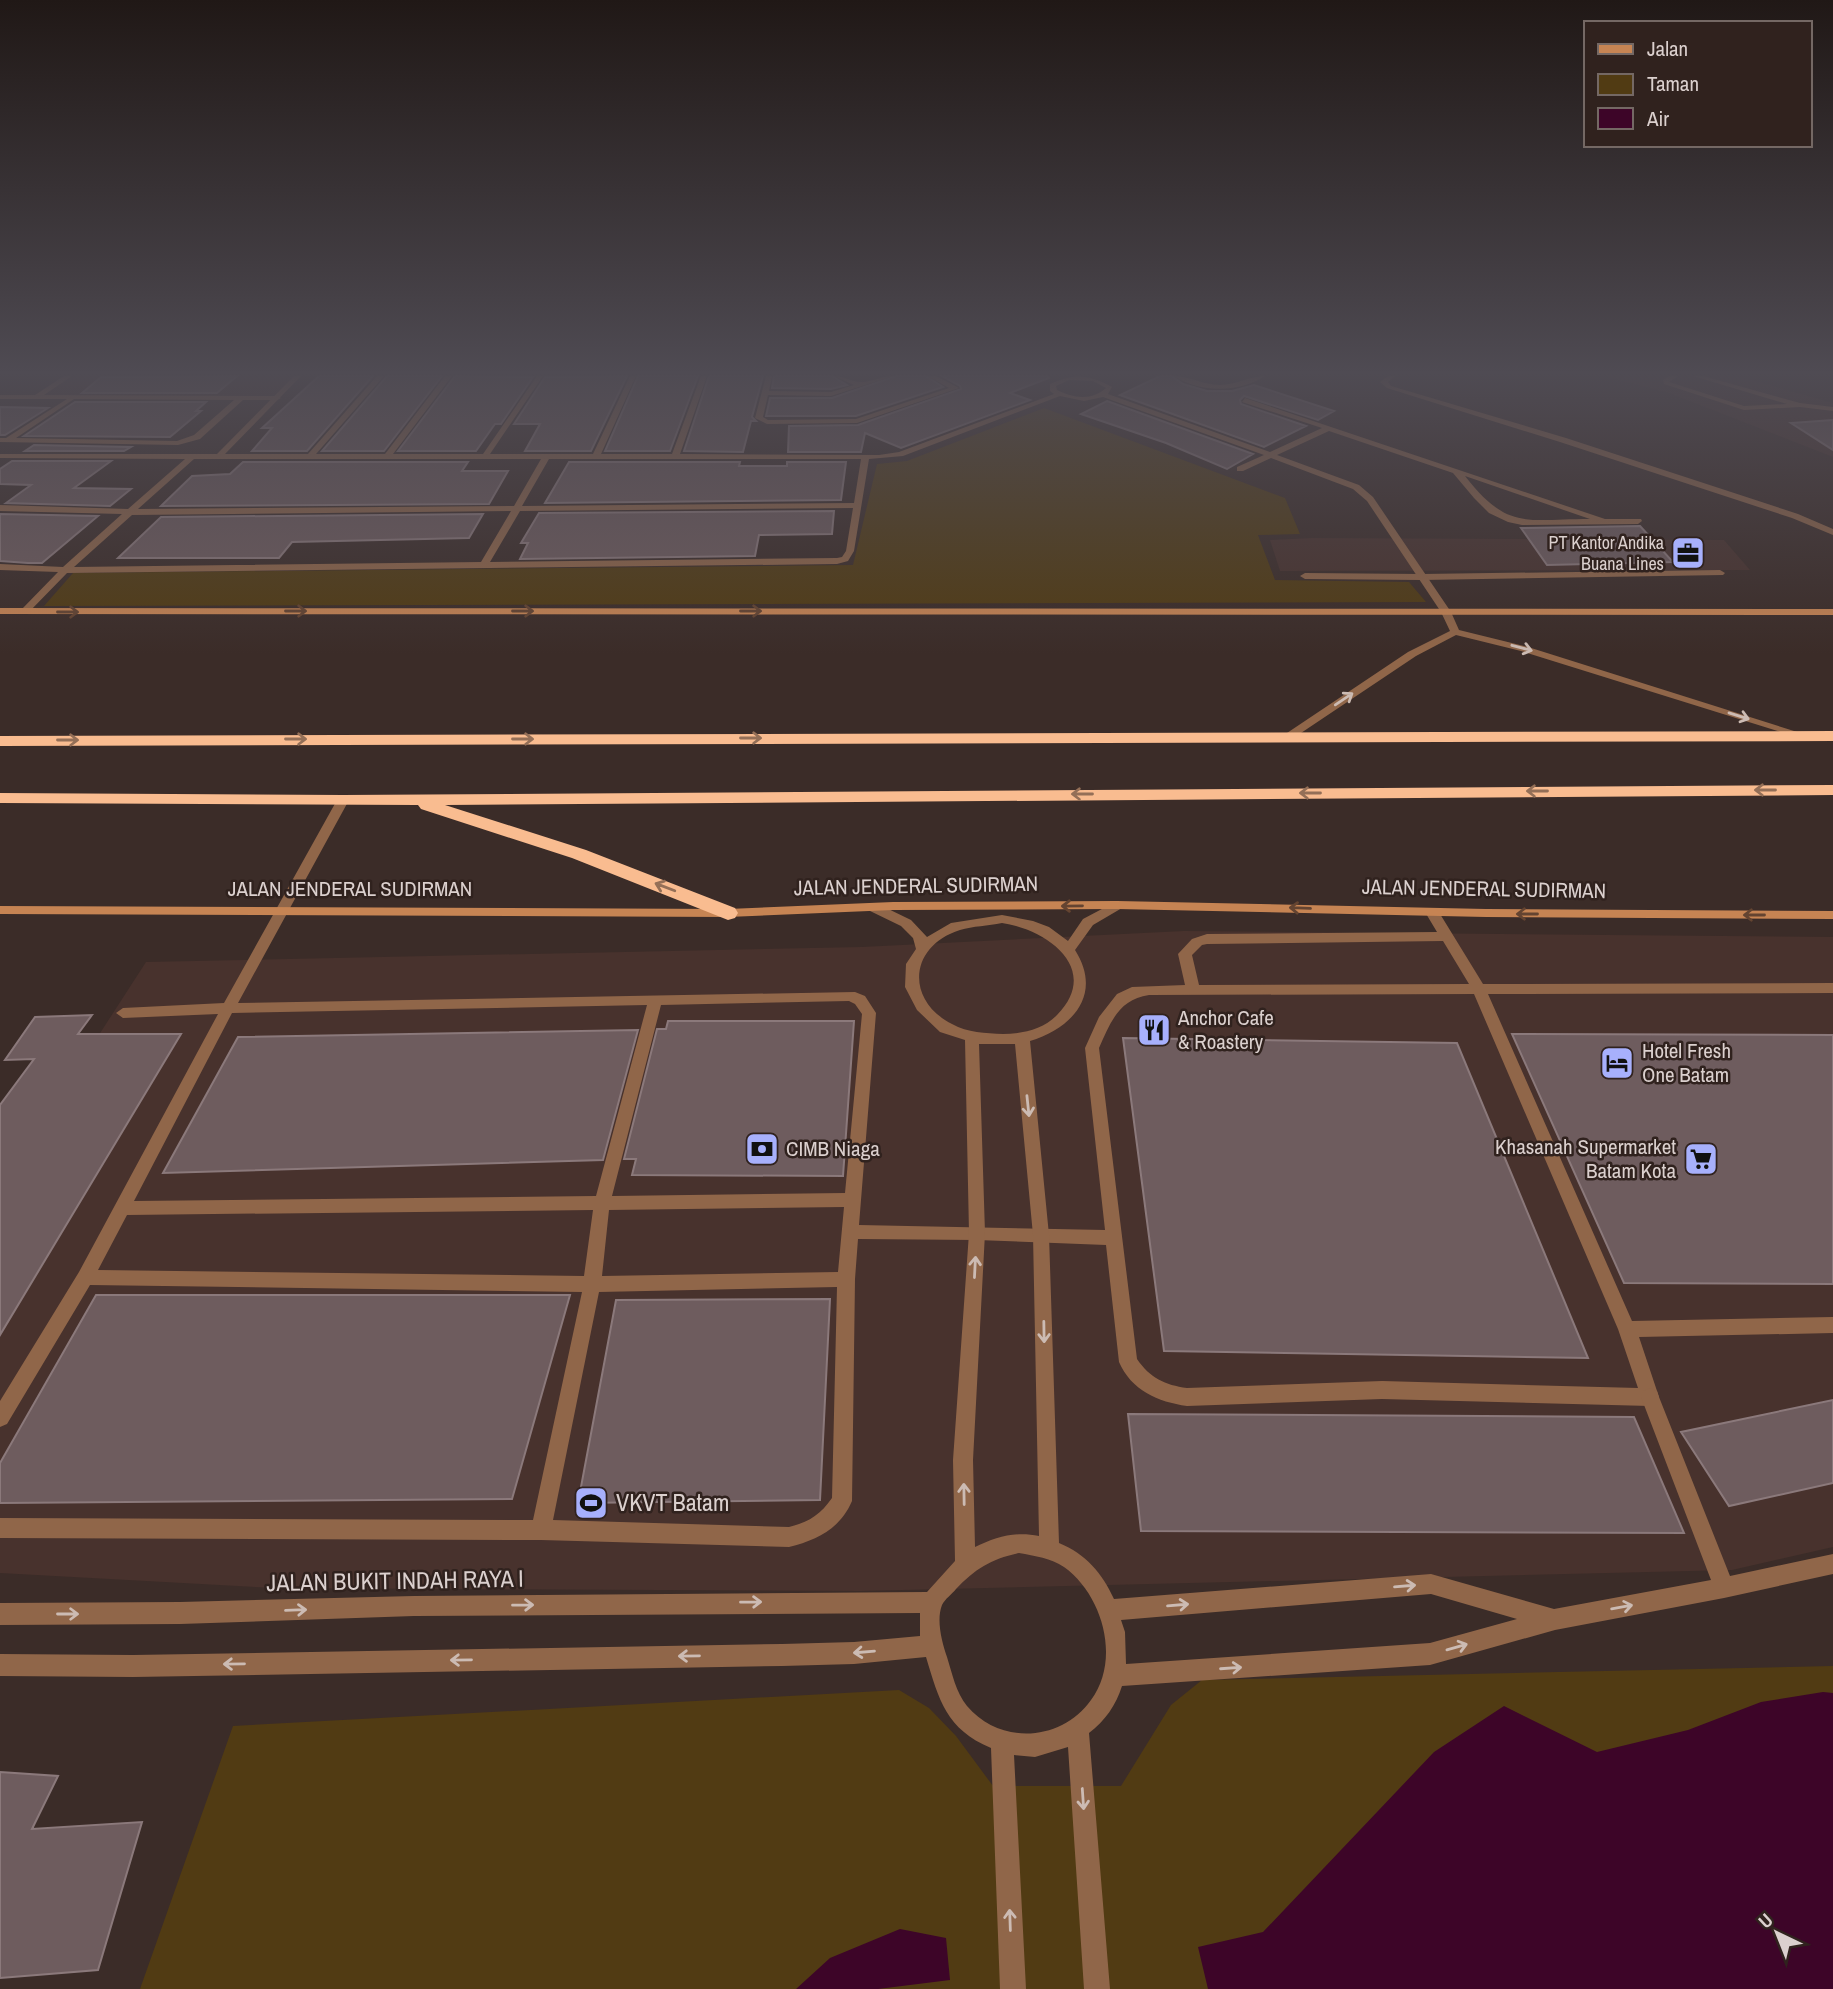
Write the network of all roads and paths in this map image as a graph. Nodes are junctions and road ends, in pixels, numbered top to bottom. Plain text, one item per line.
1 (178, 469) edge
2 (539, 469) edge
3 (863, 469) edge
4 (1309, 469) edge
5 (1451, 469) edge
6 (1650, 469) edge
7 (1455, 470) junction
8 (858, 505) junction
9 (518, 506) junction
10 (0, 509) edge
11 (130, 512) junction
12 (1602, 520) junction
13 (1638, 522) dead end
14 (1833, 532) edge
15 (485, 564) junction
16 (0, 567) edge
17 (65, 570) junction
18 (1720, 573) dead end
19 (1305, 576) dead end
20 (1422, 577) junction
21 (0, 611) edge
22 (25, 611) junction
23 (1446, 612) junction
24 (1833, 612) edge
25 (1455, 632) junction
26 (1805, 736) junction
27 (1833, 736) edge
28 (1288, 737) junction
29 (0, 741) edge
30 (1833, 790) edge
31 (0, 798) edge
32 (402, 798) junction
33 (343, 800) junction
34 (1117, 905) junction
35 (873, 907) junction
36 (0, 910) edge
37 (282, 912) junction
38 (1432, 912) junction
39 (728, 913) junction
40 (1830, 916) edge
41 (1446, 936) junction
42 (920, 946) junction
43 (1069, 949) junction
44 (1193, 988) junction
45 (1478, 988) junction
46 (1833, 988) edge
47 (655, 1000) junction
48 (228, 1007) junction
49 (123, 1013) dead end
50 (972, 1037) junction
51 (1022, 1038) junction
52 (853, 1200) junction
53 (602, 1203) junction
54 (121, 1208) junction
55 (849, 1232) junction
56 (976, 1233) junction
57 (1041, 1235) junction
58 (1115, 1238) junction
59 (85, 1278) junction
60 (846, 1279) junction
61 (593, 1284) junction
62 (1833, 1325) edge
63 (1627, 1329) junction
64 (1650, 1397) junction
65 (0, 1419) edge
66 (0, 1528) edge
67 (541, 1530) junction
68 (1049, 1548) junction
69 (965, 1563) junction
70 (1833, 1564) edge
71 (1724, 1588) junction
72 (932, 1602) junction
73 (1110, 1610) junction
74 (0, 1614) edge
75 (1555, 1619) junction
76 (932, 1646) junction
77 (0, 1665) edge
78 (1114, 1676) junction
79 (1078, 1731) junction
80 (1002, 1742) junction
81 (1013, 1989) edge
82 (1097, 1989) edge

1 - 11 street
2 - 9 street
3 - 8 street
4 - 20 street
5 - 7 street
6 - 14 street
7 - 12 street
7 - 12 street
8 - 9 street
8 - 15 street
9 - 11 street
9 - 15 street
10 - 11 street
11 - 17 street
12 - 13 street
15 - 17 street
16 - 17 street
17 - 22 street
18 - 20 street
19 - 20 street
20 - 23 street
21 - 22 street
22 -> 23 street
23 - 24 street
23 - 25 street
25 -> 26 street
28 -> 25 street
26 - 27 highway
26 - 28 highway
29 -> 28 highway
30 -> 32 highway
31 - 33 highway
32 - 33 highway
39 -> 32 highway
33 - 37 street
34 -> 35 street, JALAN JENDERAL SUDIRMAN
38 -> 34 street, JALAN JENDERAL SUDIRMAN
34 - 43 street
35 - 39 street, JALAN JENDERAL SUDIRMAN
35 - 42 street
36 - 37 street, JALAN JENDERAL SUDIRMAN
37 - 39 street, JALAN JENDERAL SUDIRMAN
37 - 48 street
40 -> 38 street, JALAN JENDERAL SUDIRMAN
38 - 41 street
41 - 44 street
41 - 45 street
42 - 43 street
42 - 50 street
43 - 51 street
44 - 45 street
44 - 58 street
45 - 46 street
45 - 63 street
47 - 48 street
47 - 52 street
47 - 53 street
48 - 49 street
48 - 54 street
50 - 51 street
50 - 56 street
51 -> 57 street
52 - 53 street
52 - 55 street
53 - 54 street
53 - 61 street
54 - 59 street
55 - 56 street
55 - 60 street
56 - 57 street
69 -> 56 street
57 - 58 street
57 -> 68 street
58 - 64 street
59 - 61 street
59 - 65 street
60 - 61 street
60 - 67 street
61 - 67 street
62 - 63 street
63 - 64 street
64 - 71 street
66 - 67 street
68 - 69 street
68 - 73 street
69 - 72 street
70 - 71 street
75 -> 71 street
74 -> 72 street, JALAN BUKIT INDAH RAYA I
72 - 76 street
73 -> 75 street
73 - 78 street
78 -> 75 street
76 -> 77 street
76 - 80 street
78 - 79 street
79 - 80 street
79 -> 82 street
81 -> 80 street

